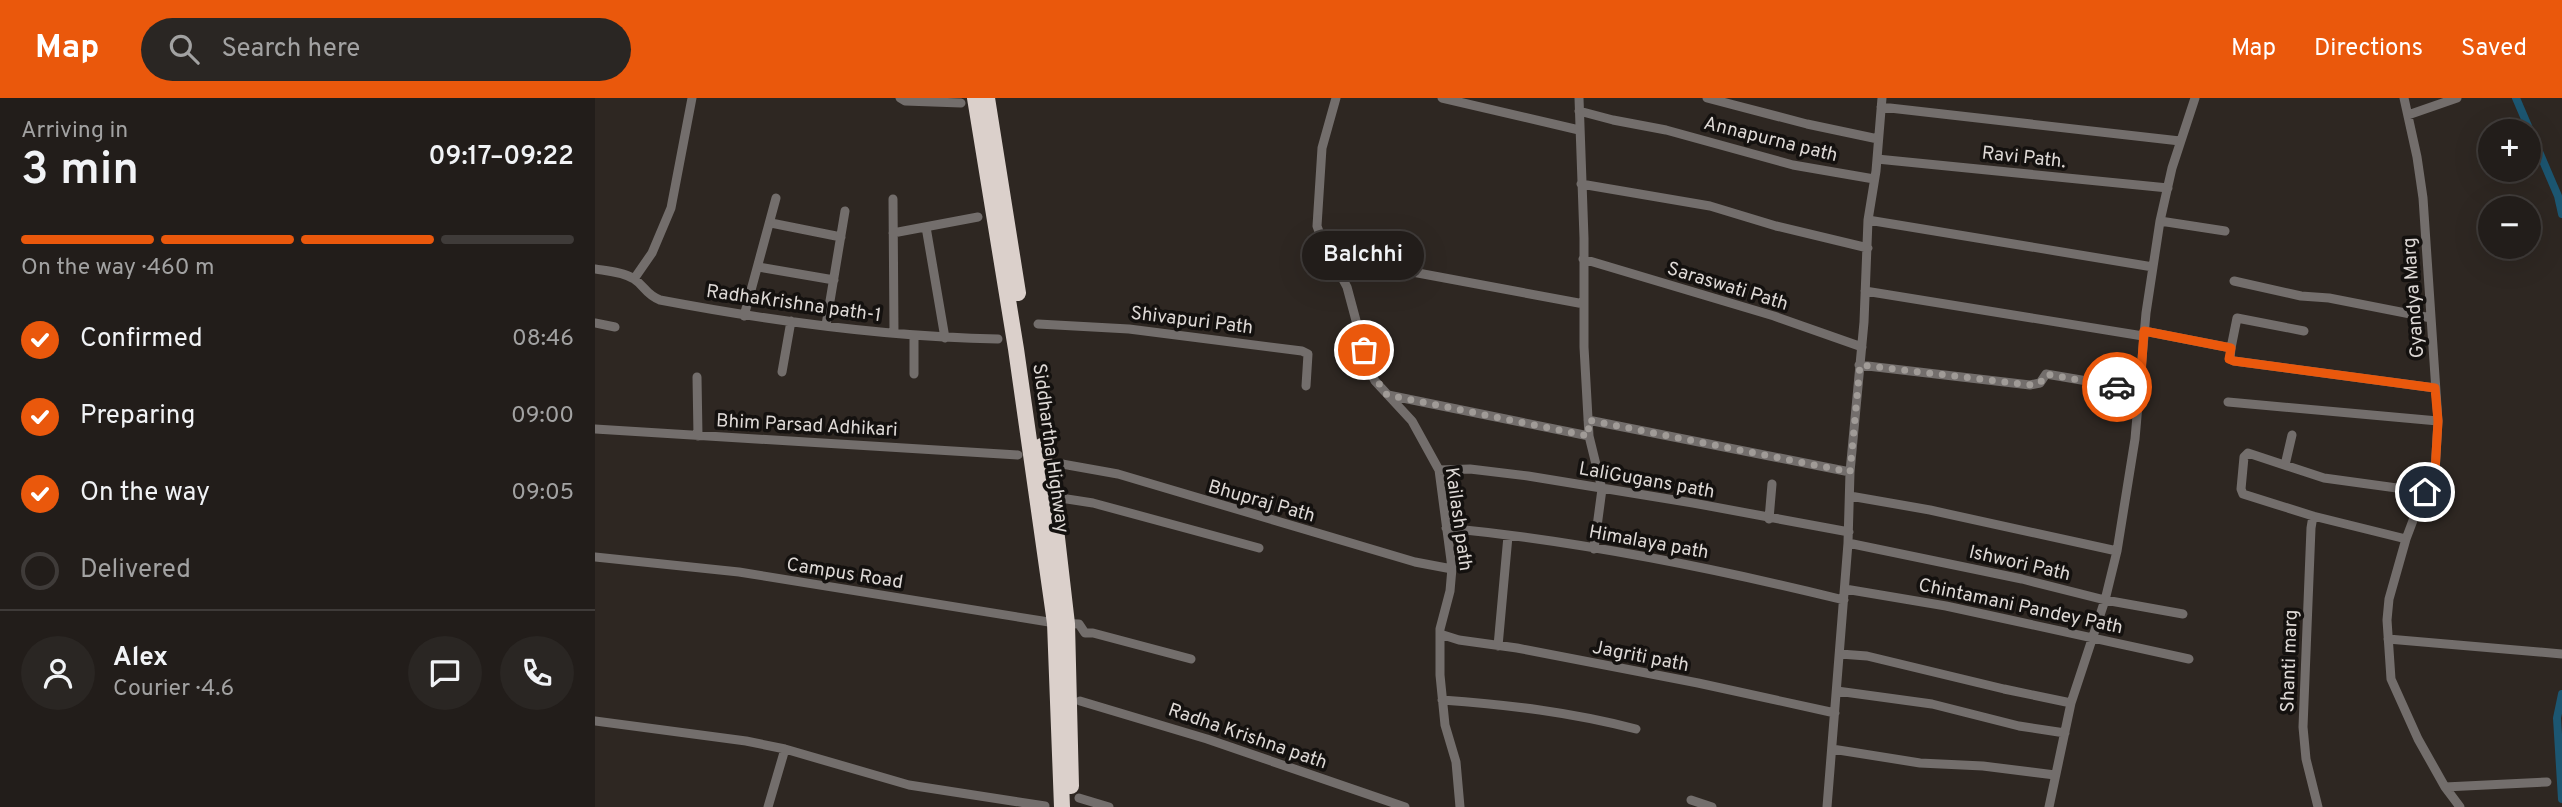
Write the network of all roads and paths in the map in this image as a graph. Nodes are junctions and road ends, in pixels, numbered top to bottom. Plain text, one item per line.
1 (692, 98) edge
2 (900, 98) edge
3 (987, 98) edge
4 (1336, 98) edge
5 (1442, 98) edge
6 (1579, 98) edge
7 (1707, 98) edge
8 (2195, 98) edge
9 (2404, 98) edge
10 (2457, 98) edge
11 (968, 100) edge
12 (1881, 103) edge
13 (1579, 111) junction
14 (2408, 115) junction
15 (1579, 130) junction
16 (1878, 139) junction
17 (2180, 141) junction
18 (1877, 159) junction
19 (1874, 179) junction
20 (1581, 184) junction
21 (2168, 188) junction
22 (776, 198) dead end
23 (893, 199) dead end
24 (845, 211) dead end
25 (978, 217) dead end
26 (1868, 220) junction
27 (2160, 221) junction
28 (771, 223) junction
29 (926, 227) junction
30 (2225, 231) dead end
31 (893, 233) junction
32 (841, 237) junction
33 (1867, 248) junction
34 (1583, 259) junction
35 (1335, 263) junction
36 (758, 267) junction
37 (2153, 267) junction
38 (595, 269) edge
39 (634, 279) junction
40 (834, 280) junction
41 (2234, 281) dead end
42 (1865, 291) junction
43 (1584, 304) junction
44 (744, 316) junction
45 (2431, 318) junction
46 (791, 321) junction
47 (595, 323) edge
48 (1038, 324) dead end
49 (826, 325) junction
50 (615, 327) dead end
51 (2304, 331) dead end
52 (894, 333) junction
53 (2144, 333) junction
54 (914, 336) junction
55 (945, 338) junction
56 (998, 339) dead end
57 (1862, 347) junction
58 (2231, 348) junction
59 (1860, 365) junction
60 (782, 372) dead end
61 (914, 374) dead end
62 (697, 377) dead end
63 (1306, 386) dead end
64 (2435, 388) junction
65 (2140, 390) junction
66 (1387, 395) junction
67 (2228, 402) dead end
68 (1588, 420) junction
69 (2438, 421) junction
70 (595, 429) edge
71 (2293, 435) dead end
72 (698, 436) junction
73 (1589, 436) junction
74 (1018, 455) dead end
75 (1062, 464) dead end
76 (2285, 466) junction
77 (1439, 470) junction
78 (1850, 472) junction
79 (1772, 484) dead end
80 (1602, 489) junction
81 (2425, 492) junction
82 (1850, 496) junction
83 (1067, 499) dead end
84 (2313, 516) junction
85 (1769, 519) junction
86 (1446, 528) junction
87 (1849, 532) junction
88 (1508, 536) junction
89 (2406, 540) junction
90 (1849, 543) junction
91 (1259, 548) dead end
92 (1594, 549) junction
93 (2117, 551) junction
94 (595, 557) edge
95 (1453, 569) junction
96 (1845, 589) junction
97 (1844, 600) junction
98 (2105, 600) junction
99 (2183, 614) dead end
100 (1061, 623) junction
101 (1440, 634) junction
102 (2092, 636) junction
103 (2388, 639) junction
104 (1498, 646) junction
105 (1840, 654) junction
106 (2562, 654) edge
107 (1191, 659) dead end
108 (2189, 659) dead end
109 (1837, 691) junction
110 (1442, 700) junction
111 (1080, 701) dead end
112 (2071, 703) junction
113 (1835, 713) junction
114 (595, 721) edge
115 (1636, 729) dead end
116 (2065, 733) junction
117 (785, 749) junction
118 (1832, 749) junction
119 (2055, 775) junction
120 (2547, 782) dead end
121 (2445, 787) junction
122 (1691, 800) dead end
123 (1075, 803) edge
124 (1045, 806) edge
125 (768, 807) edge
126 (1062, 807) edge
127 (1109, 807) edge
128 (1405, 807) edge
129 (1460, 807) edge
130 (1712, 807) edge
131 (1827, 807) edge
132 (2049, 807) edge
133 (2318, 807) edge
134 (2460, 807) edge

1 - 39 street
2 - 11 street
3 - 100 highway, Siddhartha Highway
4 - 35 street, Kailash path
5 - 15 street
6 - 13 street
7 - 16 street
8 - 17 street
9 - 14 street, Gyandya Marg
10 - 14 street
11 - 100 highway, Siddhartha Highway
12 - 16 street
12 - 17 street
13 - 15 street
13 - 19 street, Annapurna path
14 - 45 street, Gyandya Marg
15 - 20 street
16 - 18 street
17 - 21 street
18 - 19 street
18 - 21 street, Ravi Path.
19 - 26 street
20 - 33 street
20 - 34 street
21 - 27 street
22 - 28 street
23 - 31 street
24 - 32 street
25 - 29 street
26 - 33 street
26 - 37 street
27 - 30 street
27 - 37 street
28 - 32 street
28 - 36 street
29 - 31 street
29 - 55 street
31 - 52 street
32 - 40 street
33 - 42 street
34 - 43 street
34 - 57 street, Saraswati Path
35 - 43 street
35 - 66 street, Kailash path
36 - 40 street
36 - 44 street
37 - 53 street
38 - 39 street, RadhaKrishna path-1
39 - 44 street, RadhaKrishna path-1
40 - 49 street
41 - 45 street
42 - 53 street
42 - 57 street
43 - 68 street
44 - 46 street, RadhaKrishna path-1
45 - 64 street, Gyandya Marg
46 - 49 street, RadhaKrishna path-1
46 - 60 street
47 - 50 street
48 - 63 street, Shivapuri Path
49 - 52 street, RadhaKrishna path-1
51 - 58 street
52 - 54 street, RadhaKrishna path-1
53 - 58 street
53 - 65 street
54 - 55 street, RadhaKrishna path-1
54 - 61 street
55 - 56 street, RadhaKrishna path-1
57 - 59 street
58 - 64 street
59 - 65 street
59 - 78 street
62 - 72 street
64 - 69 street, Gyandya Marg
65 - 93 street
66 - 73 street
66 - 77 street, Kailash path
67 - 69 street
68 - 73 street
68 - 78 street
69 - 81 street, Gyandya Marg
70 - 72 street, Bhim Parsad Adhikari
71 - 76 street
72 - 74 street, Bhim Parsad Adhikari
73 - 80 street
75 - 95 street, Bhupraj Path
76 - 81 street
76 - 84 street
77 - 80 street, LaliGugans path
77 - 86 street, Kailash path
78 - 82 street
79 - 85 street
80 - 85 street, LaliGugans path
80 - 92 street
81 - 89 street, Gyandya Marg
82 - 87 street
82 - 93 street
83 - 91 street
84 - 89 street
84 - 133 street, Shanti marg
85 - 87 street, LaliGugans path
86 - 88 street, Himalaya path
86 - 95 street, Kailash path
87 - 90 street
88 - 92 street, Himalaya path
88 - 104 street
89 - 103 street, Gyandya Marg
90 - 96 street
90 - 98 street, Ishwori Path
92 - 97 street, Himalaya path
93 - 98 street
94 - 100 street, Campus Road
95 - 101 street, Kailash path
96 - 97 street
96 - 102 street, Chintamani Pandey Path
97 - 105 street
98 - 99 street, Ishwori Path
98 - 102 street
100 - 107 street, Campus Road
100 - 123 highway, Siddhartha Highway
100 - 126 highway, Siddhartha Highway
101 - 104 street, Jagriti path
101 - 110 street, Kailash path
102 - 108 street, Chintamani Pandey Path
102 - 112 street
103 - 106 street
103 - 121 street, Gyandya Marg
104 - 113 street, Jagriti path
105 - 109 street
105 - 112 street
109 - 113 street
109 - 116 street
110 - 115 street
110 - 129 street, Kailash path
111 - 128 street, Radha Krishna path
112 - 116 street
113 - 118 street
114 - 117 street
116 - 119 street
117 - 124 street
117 - 125 street
118 - 119 street
118 - 131 street
119 - 132 street
120 - 121 street
121 - 134 street, Gyandya Marg
122 - 130 street
123 - 127 street

